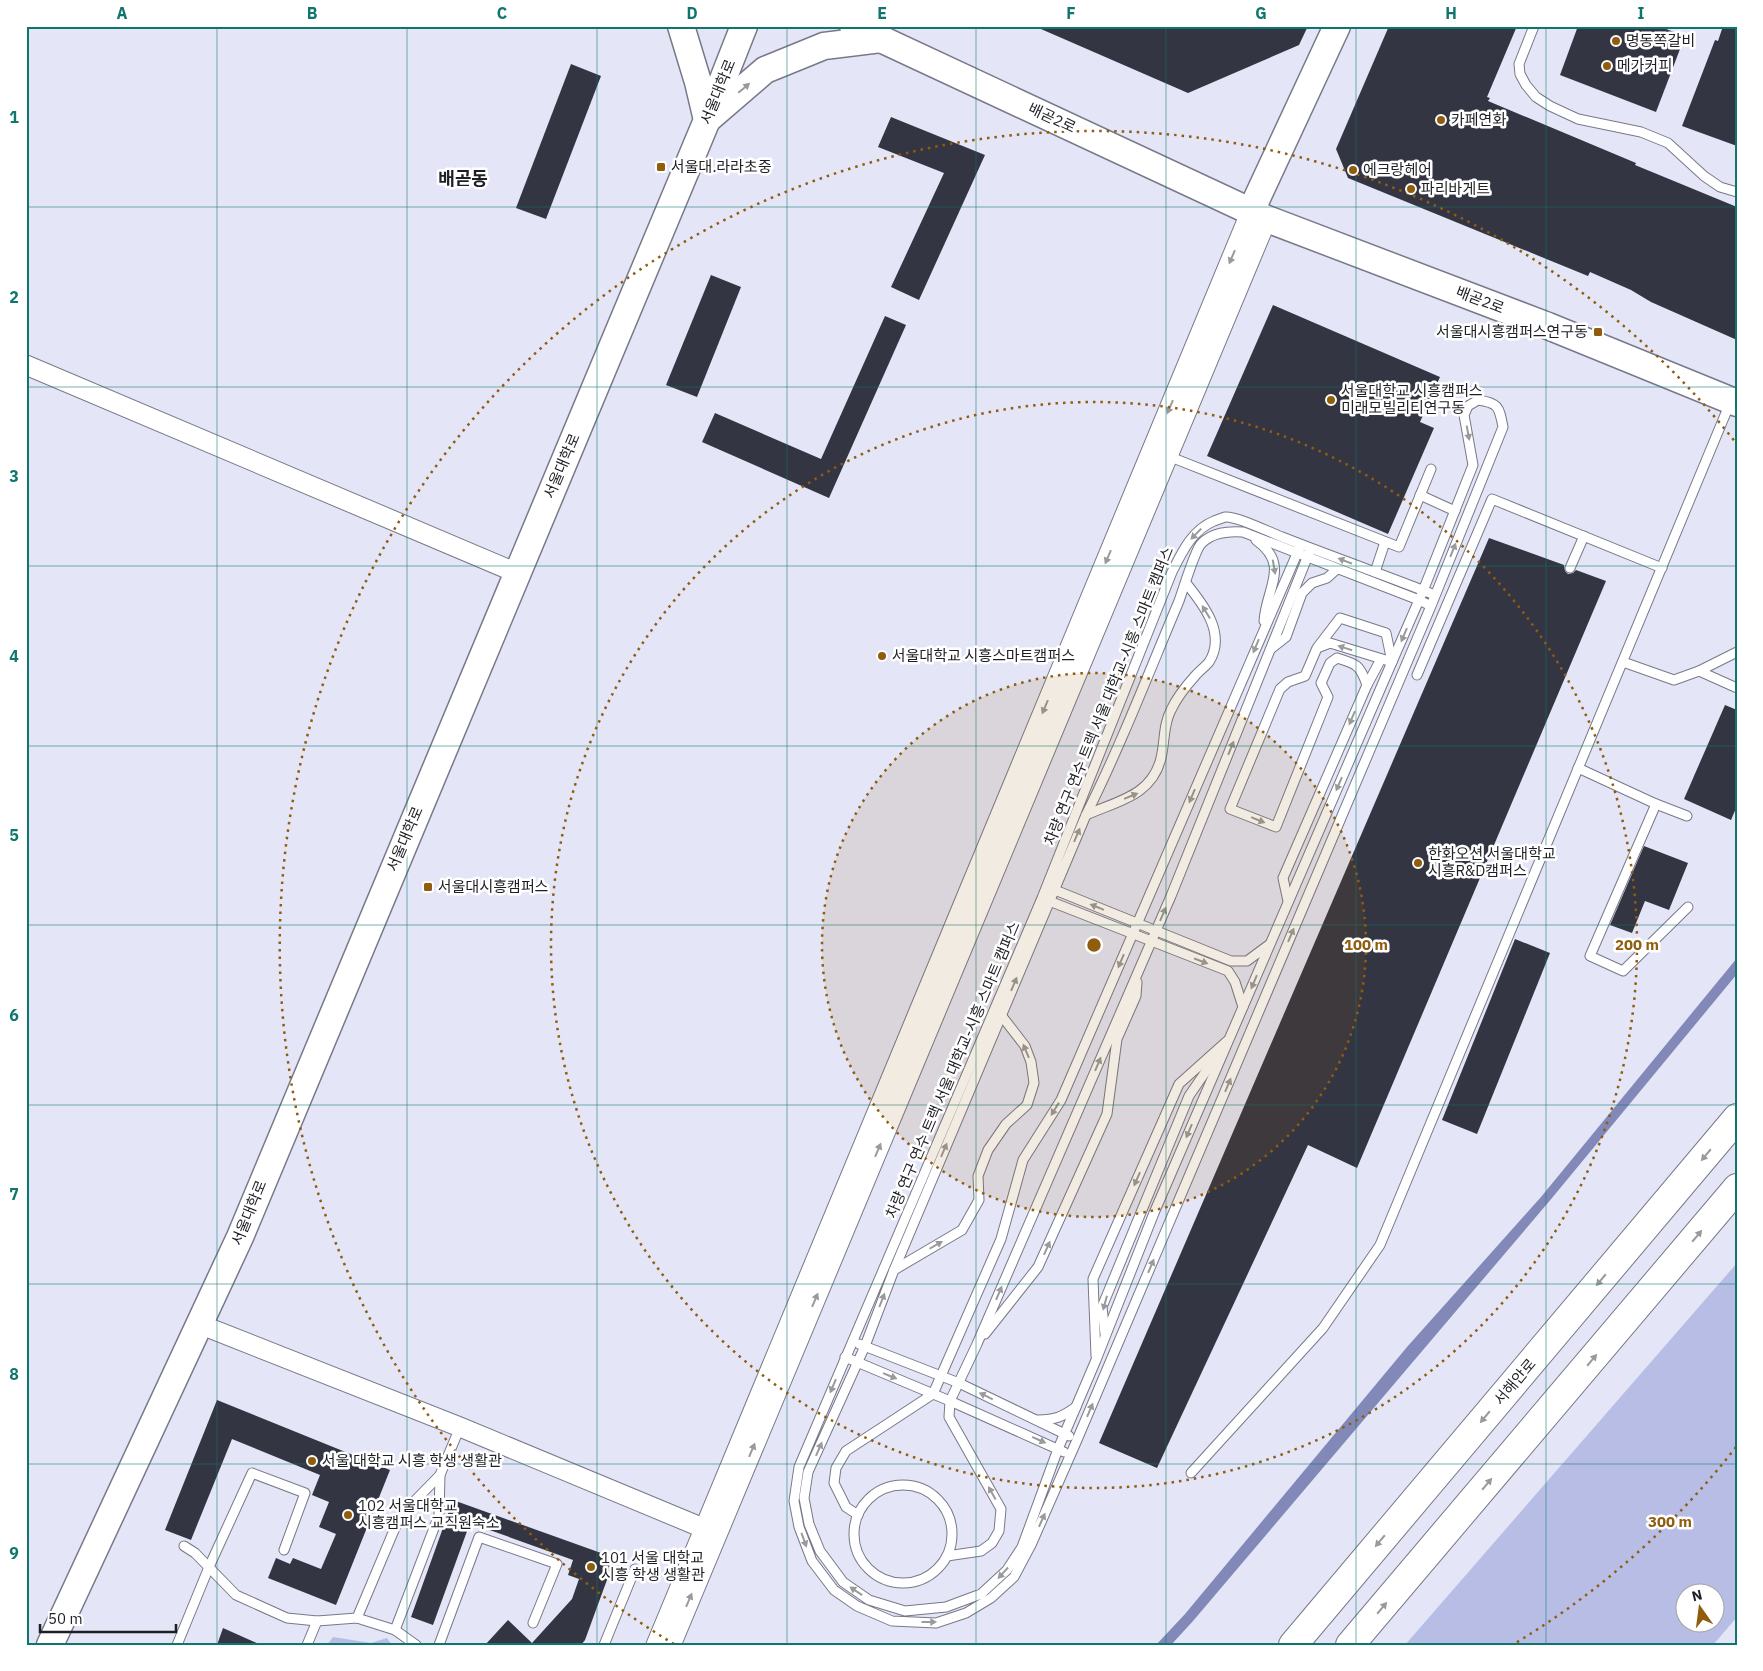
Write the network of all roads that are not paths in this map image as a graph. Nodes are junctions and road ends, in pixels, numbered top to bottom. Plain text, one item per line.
1 (681, 26) edge
2 (744, 26) edge
3 (853, 26) edge
4 (1337, 26) edge
5 (1534, 26) edge
6 (878, 32) edge
7 (707, 120) junction
8 (1737, 192) edge
9 (1259, 215) junction
10 (26, 365) edge
11 (1734, 402) edge
12 (1168, 456) junction
13 (1431, 469) dead end
14 (1420, 495) junction
15 (1455, 511) junction
16 (1243, 532) junction
17 (1584, 536) junction
18 (1385, 542) junction
19 (1300, 544) junction
20 (1311, 548) junction
21 (1297, 554) junction
22 (1307, 557) junction
23 (1570, 568) dead end
24 (1662, 568) junction
25 (1337, 569) junction
26 (1374, 572) junction
27 (516, 574) junction
28 (1186, 583) junction
29 (1423, 591) junction
30 (1435, 595) junction
31 (1419, 600) junction
32 (1431, 606) junction
33 (1264, 628) junction
34 (1317, 648) junction
35 (1270, 650) junction
36 (1737, 652) edge
37 (1382, 659) junction
38 (1392, 662) junction
39 (1623, 662) junction
40 (1699, 671) junction
41 (1418, 675) dead end
42 (1367, 685) junction
43 (1737, 688) edge
44 (1578, 768) junction
45 (1656, 804) junction
46 (1086, 814) junction
47 (1688, 816) dead end
48 (1050, 888) junction
49 (1045, 900) junction
50 (1288, 902) junction
51 (1688, 907) dead end
52 (1137, 924) junction
53 (1156, 931) junction
54 (1133, 934) junction
55 (1152, 942) junction
56 (1270, 944) junction
57 (1137, 975) junction
58 (1243, 1008) junction
59 (1002, 1015) junction
60 (1229, 1039) junction
61 (1737, 1118) edge
62 (1737, 1188) edge
63 (894, 1270) junction
64 (199, 1324) junction
65 (1105, 1337) junction
66 (852, 1341) junction
67 (977, 1344) junction
68 (865, 1346) junction
69 (845, 1357) junction
70 (1096, 1360) junction
71 (857, 1363) junction
72 (940, 1376) junction
73 (959, 1383) junction
74 (933, 1394) junction
75 (950, 1401) junction
76 (1076, 1407) junction
77 (1035, 1420) junction
78 (460, 1427) junction
79 (1065, 1434) junction
80 (1077, 1440) junction
81 (1058, 1449) junction
82 (1071, 1455) junction
83 (1191, 1473) dead end
84 (440, 1475) junction
85 (858, 1515) junction
86 (710, 1532) junction
87 (184, 1546) dead end
88 (284, 1550) dead end
89 (947, 1556) junction
90 (209, 1567) junction
91 (635, 1569) dead end
92 (357, 1618) junction
93 (317, 1621) junction
94 (533, 1623) dead end
95 (395, 1630) junction
96 (50, 1645) edge
97 (176, 1645) edge
98 (307, 1645) edge
99 (416, 1645) edge
100 (439, 1645) edge
101 (604, 1645) edge
102 (656, 1645) edge
103 (671, 1645) edge
104 (1293, 1645) edge
105 (1350, 1645) edge

1 - 7 street
2 - 7 street, 서울대학로
3 - 6 street, 배곧2로
4 - 9 street
5 - 8 lane
7 -> 6 street
6 - 9 street, 배곧2로
7 - 27 street, 서울대학로
9 - 11 street, 배곧2로
9 - 12 street
9 -> 86 street
10 - 27 street
11 - 24 lane
12 - 18 lane
86 -> 12 street
13 - 14 lane
14 - 15 lane
14 - 18 lane
15 - 29 lane
30 -> 15 lane, 차량 연구 연수 트랙 서울 대학교-시흥 스마트 캠퍼스
16 - 21 lane
16 - 28 lane
16 -> 33 lane
17 - 23 lane
17 - 24 lane
17 - 41 lane
18 - 26 lane
19 - 20 lane, 차량 연구 연수 트랙 서울 대학교-시흥 스마트 캠퍼스
19 - 21 lane
19 -> 48 lane, 차량 연구 연수 트랙 서울 대학교-시흥 스마트 캠퍼스
20 - 22 lane
26 -> 20 lane, 차량 연구 연수 트랙 서울 대학교-시흥 스마트 캠퍼스
21 - 22 lane
21 - 33 lane
22 - 25 lane
22 - 35 lane
24 - 39 lane
25 - 31 lane
25 - 35 lane
26 - 29 lane, 차량 연구 연수 트랙 서울 대학교-시흥 스마트 캠퍼스
27 - 64 street, 서울대학로
28 - 46 lane
46 -> 28 lane
29 - 30 lane, 차량 연구 연수 트랙 서울 대학교-시흥 스마트 캠퍼스
29 - 31 lane
30 - 32 lane, 차량 연구 연수 트랙 서울 대학교-시흥 스마트 캠퍼스
31 - 32 lane
31 -> 38 lane
80 -> 32 lane, 차량 연구 연수 트랙 서울 대학교-시흥 스마트 캠퍼스
33 -> 52 lane
37 -> 34 lane
34 - 38 lane
34 -> 42 lane
53 -> 35 lane
36 - 40 lane
37 - 38 lane
37 - 42 lane
38 -> 50 lane
39 - 40 lane
39 - 44 lane
40 - 43 lane
42 -> 50 lane
44 - 45 lane
44 - 83 lane
45 - 47 lane
45 - 51 lane
48 -> 46 lane
48 - 49 lane, 차량 연구 연수 트랙 서울 대학교-시흥 스마트 캠퍼스
52 -> 48 lane
49 - 54 lane
59 -> 49 lane
49 - 66 lane, 차량 연구 연수 트랙 서울 대학교-시흥 스마트 캠퍼스
50 - 56 lane
52 - 53 lane
52 - 54 lane
53 - 55 lane
53 - 56 lane
54 - 55 lane
54 -> 72 lane
55 - 57 lane
55 -> 58 lane
56 -> 58 lane
67 -> 57 lane
67 -> 57 lane
58 - 60 lane
63 -> 59 lane
63 -> 59 lane
60 -> 65 lane
60 -> 65 lane
60 -> 70 lane
61 -> 104 main road, 서해안로
105 -> 62 main road
68 -> 63 lane
64 - 78 street
64 - 96 street, 서울대학로
65 - 70 lane
66 - 68 lane
66 - 69 lane, 차량 연구 연수 트랙 서울 대학교-시흥 스마트 캠퍼스
67 - 73 lane
68 - 71 lane
68 - 72 lane
69 - 71 lane
69 -> 82 lane, 차량 연구 연수 트랙 서울 대학교-시흥 스마트 캠퍼스
70 - 76 lane
71 -> 74 lane
81 -> 71 lane
72 - 73 lane
72 - 74 lane
73 - 75 lane
77 -> 73 lane
74 - 75 lane
74 - 85 lane
75 -> 81 lane
89 -> 75 lane
76 - 77 lane
76 - 79 lane
77 - 79 lane
78 - 84 lane
78 - 86 street
79 - 80 lane
79 - 81 lane
80 - 82 lane, 차량 연구 연수 트랙 서울 대학교-시흥 스마트 캠퍼스
81 - 82 lane
84 - 92 lane
84 - 95 lane
85 - 89 lane
85 - 89 lane
86 - 102 street
103 -> 86 street
87 - 90 lane
88 - 90 lane
90 - 93 lane
90 - 97 lane
91 - 101 lane
92 - 93 lane
92 - 95 lane
93 - 98 lane
94 - 100 lane
95 - 99 lane

